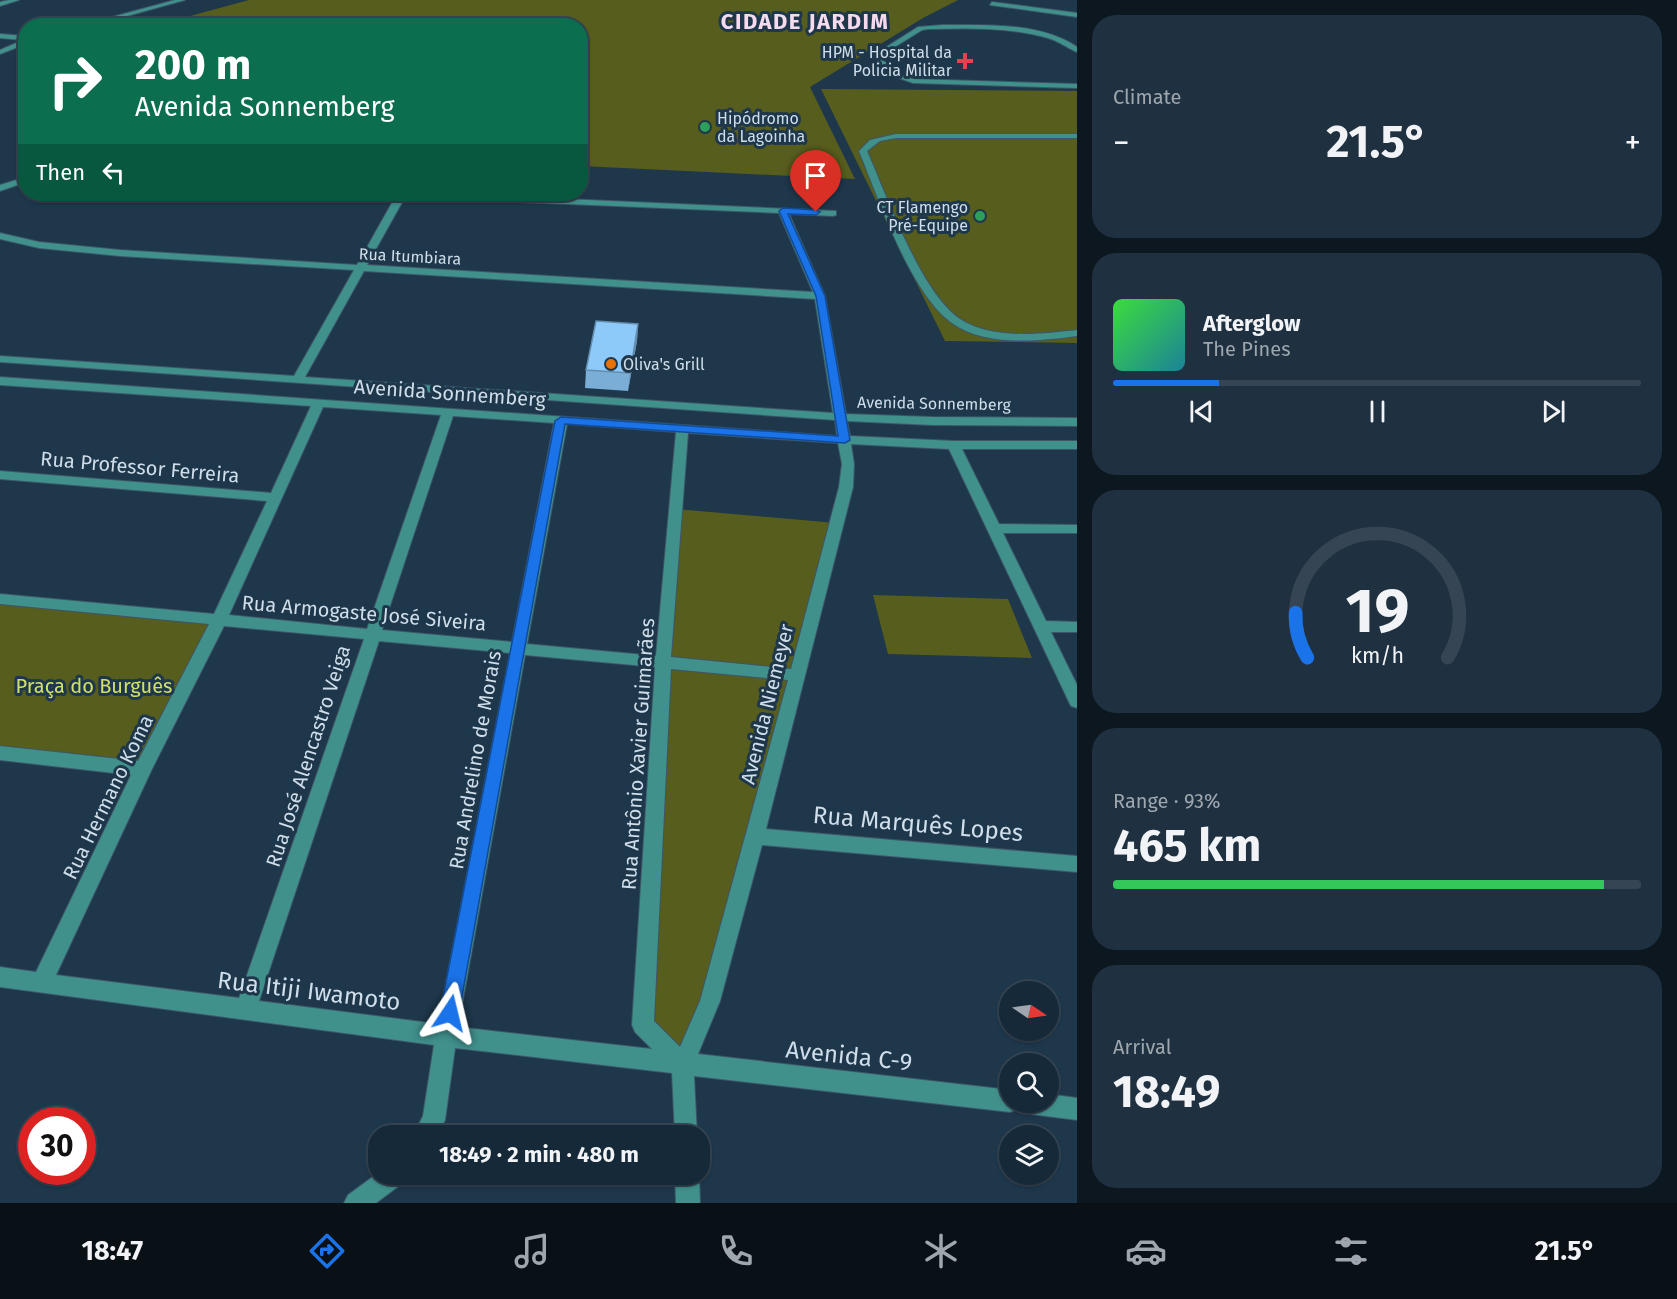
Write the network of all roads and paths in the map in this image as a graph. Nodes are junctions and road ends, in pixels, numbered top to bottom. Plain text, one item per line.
1 (16, 0) edge
2 (182, 0) edge
3 (0, 4) edge
4 (992, 4) dead end
5 (1077, 15) edge
6 (113, 18) edge
7 (0, 36) edge
8 (18, 42) edge
9 (18, 46) edge
10 (18, 46) edge
11 (1077, 50) edge
12 (3, 51) edge
13 (1077, 86) edge
14 (1077, 136) edge
15 (18, 182) edge
16 (0, 188) edge
17 (397, 201) edge
18 (558, 201) edge
19 (783, 211) junction
20 (833, 213) dead end
21 (0, 236) edge
22 (360, 268) junction
23 (820, 296) junction
24 (1077, 333) edge
25 (0, 359) edge
26 (298, 379) junction
27 (0, 381) edge
28 (319, 404) junction
29 (447, 412) junction
30 (839, 417) junction
31 (561, 421) junction
32 (1077, 422) edge
33 (682, 429) junction
34 (845, 440) junction
35 (954, 445) junction
36 (1077, 445) edge
37 (0, 475) edge
38 (277, 498) junction
39 (993, 528) junction
40 (1077, 529) edge
41 (0, 599) edge
42 (219, 620) junction
43 (1040, 626) junction
44 (1077, 627) edge
45 (371, 634) junction
46 (518, 648) junction
47 (663, 663) junction
48 (796, 675) junction
49 (1077, 702) edge
50 (0, 753) edge
51 (143, 769) junction
52 (755, 836) junction
53 (1077, 864) edge
54 (0, 977) edge
55 (42, 982) junction
56 (246, 1011) junction
57 (446, 1036) junction
58 (683, 1065) junction
59 (999, 1100) edge
60 (1059, 1107) edge
61 (1077, 1109) edge
62 (431, 1125) edge
63 (686, 1125) edge
64 (381, 1185) edge
65 (687, 1185) edge
66 (356, 1203) edge
67 (688, 1203) edge

1 - 3 street
2 - 6 street
4 - 5 street
7 - 8 street
9 - 12 street
10 - 12 street
11 - 13 street
14 - 24 street
15 - 16 street
17 - 22 street
18 - 19 street
19 - 20 street
19 - 23 street, Avenida Niemeyer
21 - 22 street, Rua Itumbiara
22 - 23 street, Rua Itumbiara
22 - 26 street
23 - 30 street, Avenida Niemeyer
25 - 26 street, Avenida Sonnemberg
26 - 30 street, Avenida Sonnemberg
27 - 28 street, Avenida Sonnemberg
28 - 29 street, Avenida Sonnemberg
28 - 38 street, Rua Hermano Koma
29 - 31 street, Avenida Sonnemberg
29 - 45 street, Rua José Alencastro Veiga
30 - 32 street, Avenida Sonnemberg
30 - 34 street, Avenida Niemeyer
31 - 33 street, Avenida Sonnemberg
31 - 46 street, Rua Andrelino de Morais
33 - 34 street, Avenida Sonnemberg
33 - 47 street, Rua Antônio Xavier Guimarães
34 - 35 street, Avenida Sonnemberg
34 - 48 street, Avenida Niemeyer
35 - 36 street, Avenida Sonnemberg
35 - 39 street
37 - 38 street, Rua Professor Ferreira
38 - 42 street, Rua Hermano Koma
39 - 40 street
39 - 43 street
41 - 42 street, Rua Armogaste José Siveira
42 - 45 street, Rua Armogaste José Siveira
42 - 51 street, Rua Hermano Koma
43 - 44 street
43 - 49 street
45 - 46 street, Rua Armogaste José Siveira
45 - 56 street, Rua José Alencastro Veiga
46 - 47 street, Rua Armogaste José Siveira
46 - 57 street, Rua Andrelino de Morais
47 - 48 street, Rua Armogaste José Siveira
47 - 58 street, Rua Antônio Xavier Guimarães
48 - 52 street, Avenida Niemeyer
50 - 51 street
51 - 55 street, Rua Hermano Koma
52 - 53 street, Rua Marquês Lopes
52 - 58 street, Avenida Niemeyer
54 - 55 street, Rua Itiji Iwamoto
55 - 56 street, Rua Itiji Iwamoto
56 - 57 street, Rua Itiji Iwamoto
57 - 58 street, Rua Itiji Iwamoto
57 - 62 street, Rua Andrelino de Morais
58 - 59 street, Avenida C-9
58 - 63 street
60 - 61 street
64 - 66 street
65 - 67 street

